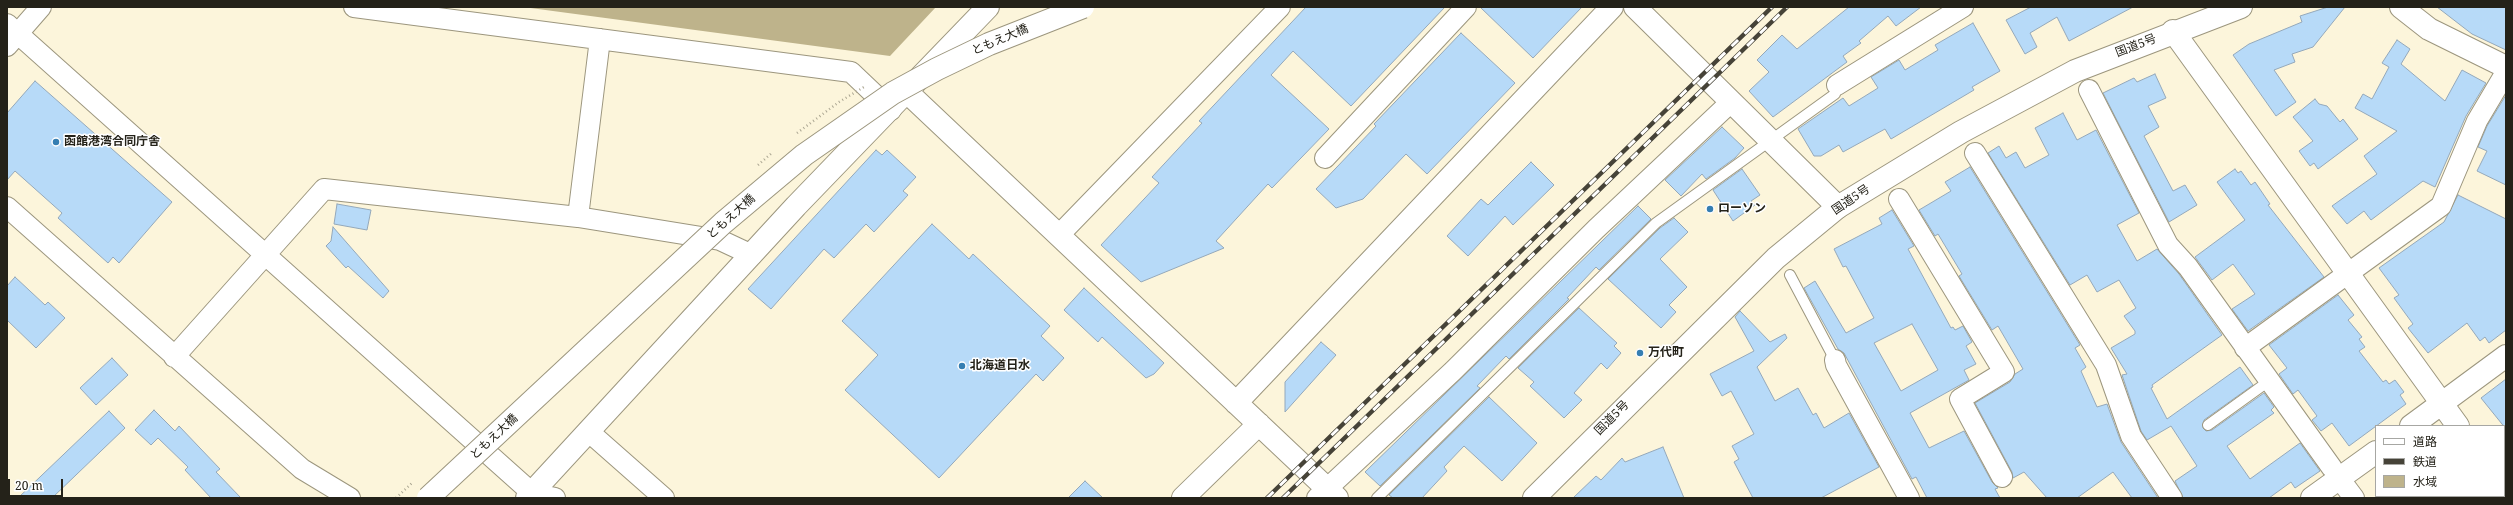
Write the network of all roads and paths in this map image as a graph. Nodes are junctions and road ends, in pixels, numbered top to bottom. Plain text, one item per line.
1 (41, 7) edge
2 (354, 7) edge
3 (988, 7) edge
4 (1083, 7) edge
5 (1280, 7) edge
6 (1466, 7) edge
7 (1612, 7) edge
8 (1635, 7) edge
9 (1963, 7) edge
10 (2241, 7) edge
11 (2401, 7) edge
12 (1939, 13) edge
13 (2173, 32) junction
14 (11, 34) edge
15 (600, 39) junction
16 (2506, 68) edge
17 (2506, 72) edge
18 (1837, 85) joint
19 (2089, 90) dead end
20 (907, 92) junction
21 (1732, 102) junction
22 (891, 110) junction
23 (1770, 142) junction
24 (1975, 153) dead end
25 (1325, 158) dead end
26 (1899, 199) dead end
27 (7, 207) edge
28 (1838, 207) junction
29 (578, 217) junction
30 (1059, 235) junction
31 (266, 255) junction
32 (752, 255) junction
33 (2347, 274) junction
34 (1790, 275) dead end
35 (2245, 348) junction
36 (2506, 356) edge
37 (174, 357) junction
38 (1835, 360) joint
39 (2269, 381) junction
40 (1236, 403) junction
41 (2441, 404) junction
42 (1259, 424) junction
43 (2208, 425) dead end
44 (2412, 425) edge
45 (2457, 425) edge
46 (588, 431) junction
47 (2375, 453) edge
48 (2335, 473) junction
49 (2002, 477) dead end
50 (1327, 495) edge
51 (530, 496) edge
52 (350, 498) edge
53 (428, 498) edge
54 (555, 498) edge
55 (664, 498) edge
56 (1183, 498) edge
57 (1377, 498) edge
58 (1534, 498) edge
59 (1909, 498) edge
60 (2172, 498) edge
61 (2312, 498) edge
62 (2354, 498) edge

1 - 14 street
2 - 15 street
3 - 20 main road
4 - 53 main road, ともえ大橋, bridge
5 - 30 street
6 - 25 street
7 - 40 main road
8 - 21 main road
9 - 12 street
10 - 13 main road, 国道5号
11 - 16 main road
12 - 18 street
13 - 28 main road, 国道5号
13 - 33 main road
14 - 31 street
15 - 22 street
15 - 29 street
17 - 33 street
18 - 23 lane
19 - 35 street
20 - 22 main road
20 - 30 main road
21 - 23 main road
21 - 50 street
22 - 32 main road
23 - 28 main road
23 - 57 lane
24 - 60 street
26 - 49 street
27 - 37 street
28 - 58 main road, 国道5号
29 - 31 street
29 - 32 street
30 - 40 main road
31 - 37 street
31 - 51 street
32 - 46 main road
33 - 35 street
33 - 41 main road
34 - 38 lane
35 - 39 street
36 - 41 main road
37 - 52 street
38 - 59 street
39 - 43 lane
39 - 48 street
40 - 42 main road
41 - 44 main road
41 - 45 main road
42 - 50 main road
42 - 56 main road
46 - 51 main road
46 - 55 street
47 - 48 main road
48 - 61 main road
48 - 62 street
51 - 54 street

